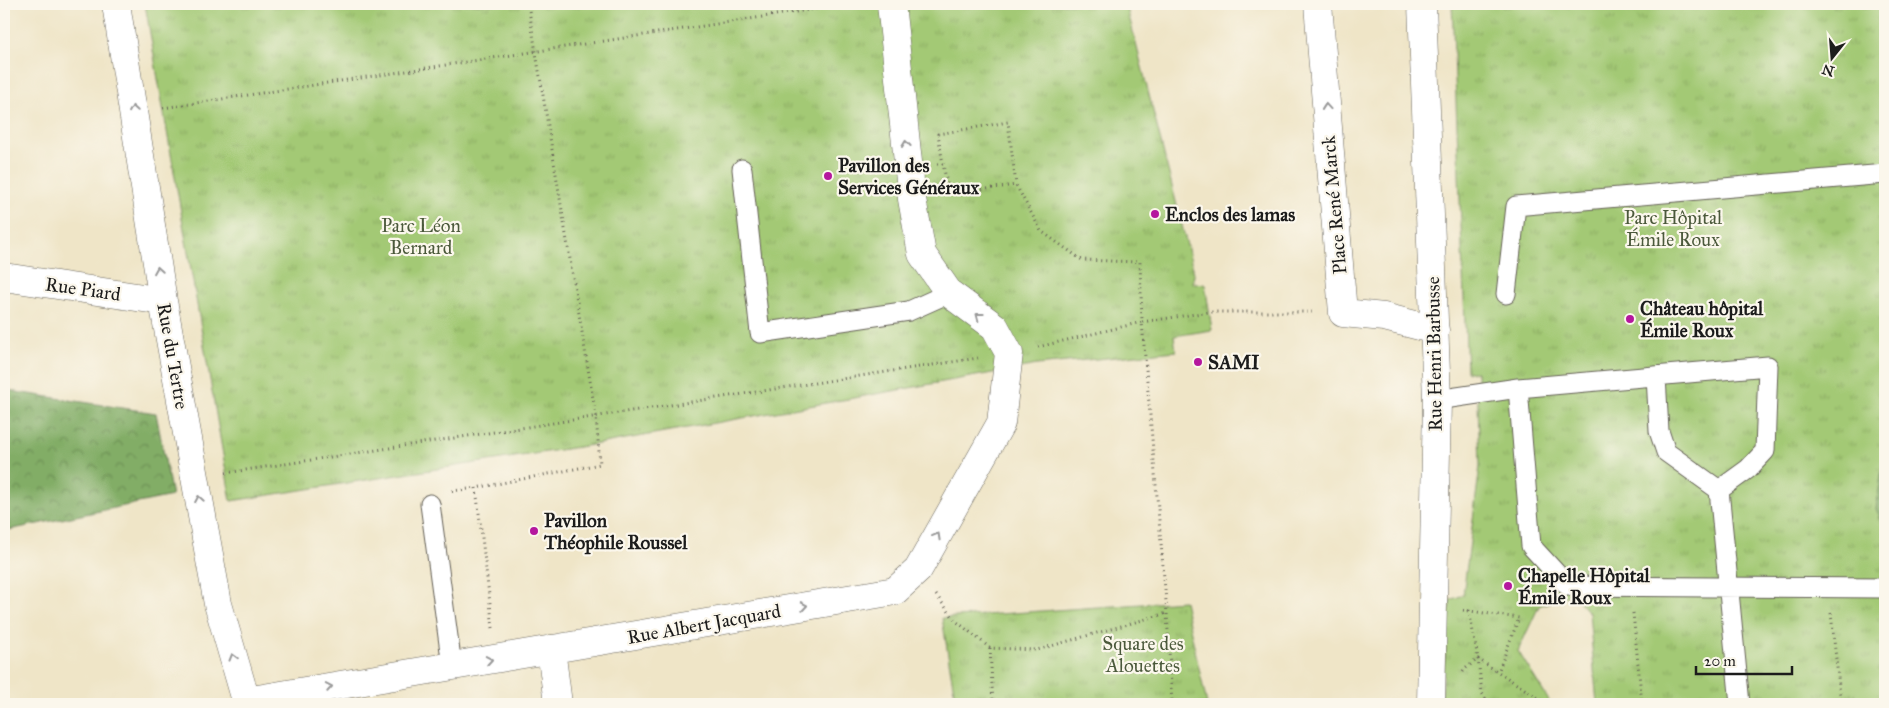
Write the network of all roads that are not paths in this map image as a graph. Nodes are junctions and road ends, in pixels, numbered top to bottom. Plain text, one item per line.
1 (116, 4) edge
2 (891, 4) edge
3 (1318, 4) edge
4 (1422, 4) edge
5 (742, 169) dead end
6 (1885, 174) edge
7 (4, 277) edge
8 (949, 293) junction
9 (1506, 294) dead end
10 (163, 300) junction
11 (1435, 330) junction
12 (1656, 376) junction
13 (1518, 388) junction
14 (1437, 400) junction
15 (1719, 490) junction
16 (430, 504) dead end
17 (1729, 587) junction
18 (1885, 588) edge
19 (551, 650) junction
20 (452, 666) junction
21 (246, 703) edge
22 (558, 704) edge
23 (1431, 704) edge
24 (1740, 704) edge

10 -> 1 street, Rue du Tertre
8 -> 2 street
11 -> 3 street, Place René Marck
4 - 11 street, Rue Henri Barbusse
5 - 8 lane
6 - 9 lane
7 - 10 street, Rue Piard
19 -> 8 street, Rue Albert Jacquard
21 -> 10 street, Rue du Tertre
11 - 14 street, Rue Henri Barbusse
12 - 13 lane
12 - 15 lane
12 - 15 lane
13 - 14 lane
13 - 17 lane
14 - 23 street, Rue Henri Barbusse
15 - 17 lane
16 - 20 lane
17 - 18 lane
17 - 24 lane
20 -> 19 street, Rue Albert Jacquard
19 - 22 street
21 -> 20 street, Rue Albert Jacquard

